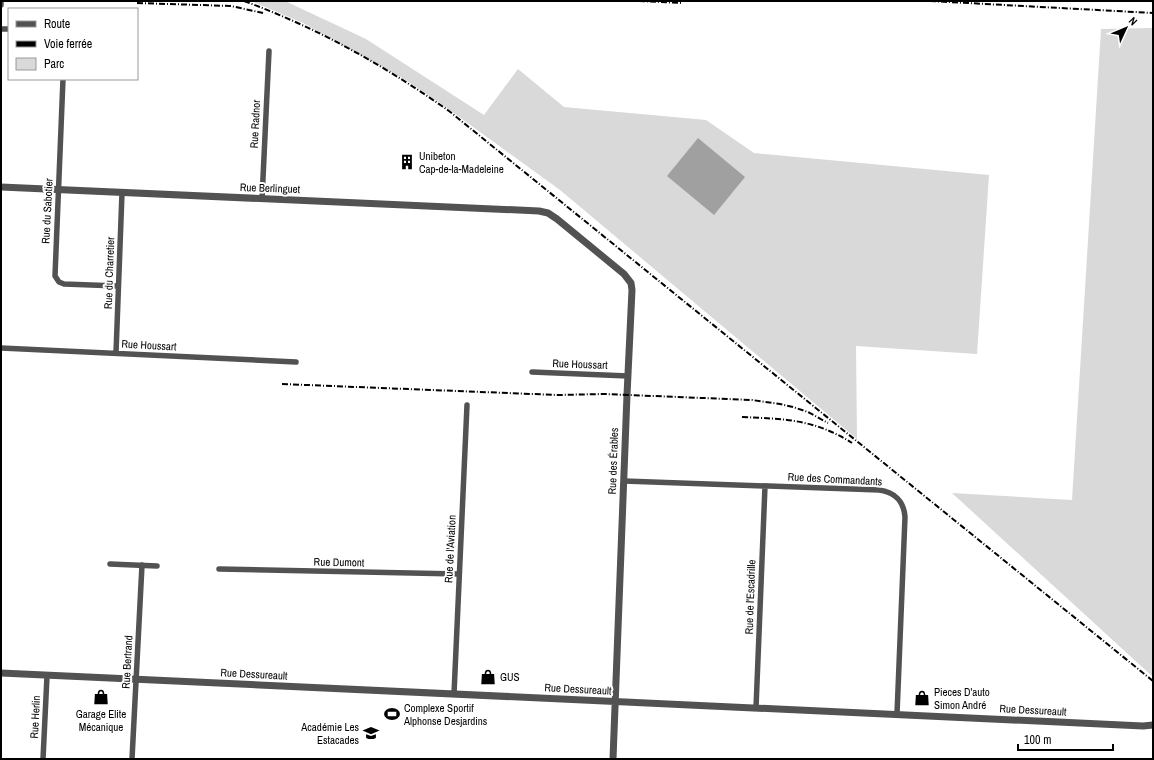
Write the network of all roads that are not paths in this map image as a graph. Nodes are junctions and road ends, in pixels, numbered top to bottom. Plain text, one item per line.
1 (1, 1) edge
2 (1, 5) edge
3 (269, 50) dead end
4 (63, 80) edge
5 (1, 187) edge
6 (58, 190) junction
7 (122, 193) junction
8 (262, 199) junction
9 (539, 211) joint
10 (118, 286) junction
11 (1, 348) edge
12 (116, 354) junction
13 (296, 362) dead end
14 (532, 372) dead end
15 (628, 376) junction
16 (467, 405) dead end
17 (624, 481) junction
18 (765, 486) junction
19 (110, 564) dead end
20 (142, 566) junction
21 (157, 566) dead end
22 (219, 569) dead end
23 (459, 574) junction
24 (1, 674) edge
25 (47, 676) junction
26 (136, 680) junction
27 (454, 694) junction
28 (615, 702) junction
29 (756, 708) junction
30 (897, 714) junction
31 (1153, 725) edge
32 (43, 759) edge
33 (132, 759) edge
34 (612, 759) edge

1 - 2 street
3 - 8 street, Rue Radnor
4 - 6 street, Rue du Sabotier
5 - 6 street, Rue Berlinguet
6 - 7 street, Rue Berlinguet
6 - 10 street, Rue du Sabotier
7 - 8 street, Rue Berlinguet
7 - 10 street, Rue du Charretier
8 - 9 street, Rue Berlinguet
9 - 15 street, Rue des Érables
10 - 12 street, Rue du Charretier
11 - 12 street, Rue Houssart
12 - 13 street, Rue Houssart
14 - 15 street, Rue Houssart
15 - 17 street, Rue des Érables
16 - 23 street, Rue de l'Aviation
17 - 18 street, Rue des Commandants
17 - 28 street, Rue des Érables
18 - 29 street, Rue de l'Escadrille
18 - 30 street, Rue des Commandants
19 - 20 street
20 - 21 street
20 - 26 street, Rue Bertrand
22 - 23 street, Rue Dumont
23 - 27 street, Rue de l'Aviation
24 - 25 street, Rue Dessureault
25 - 26 street, Rue Dessureault
25 - 32 street, Rue Herlin
26 - 27 street, Rue Dessureault
26 - 33 street, Rue Bertrand
27 - 28 street, Rue Dessureault
28 - 29 street, Rue Dessureault
28 - 34 street, Rue des Érables
29 - 30 street, Rue Dessureault
30 - 31 street, Rue Dessureault

